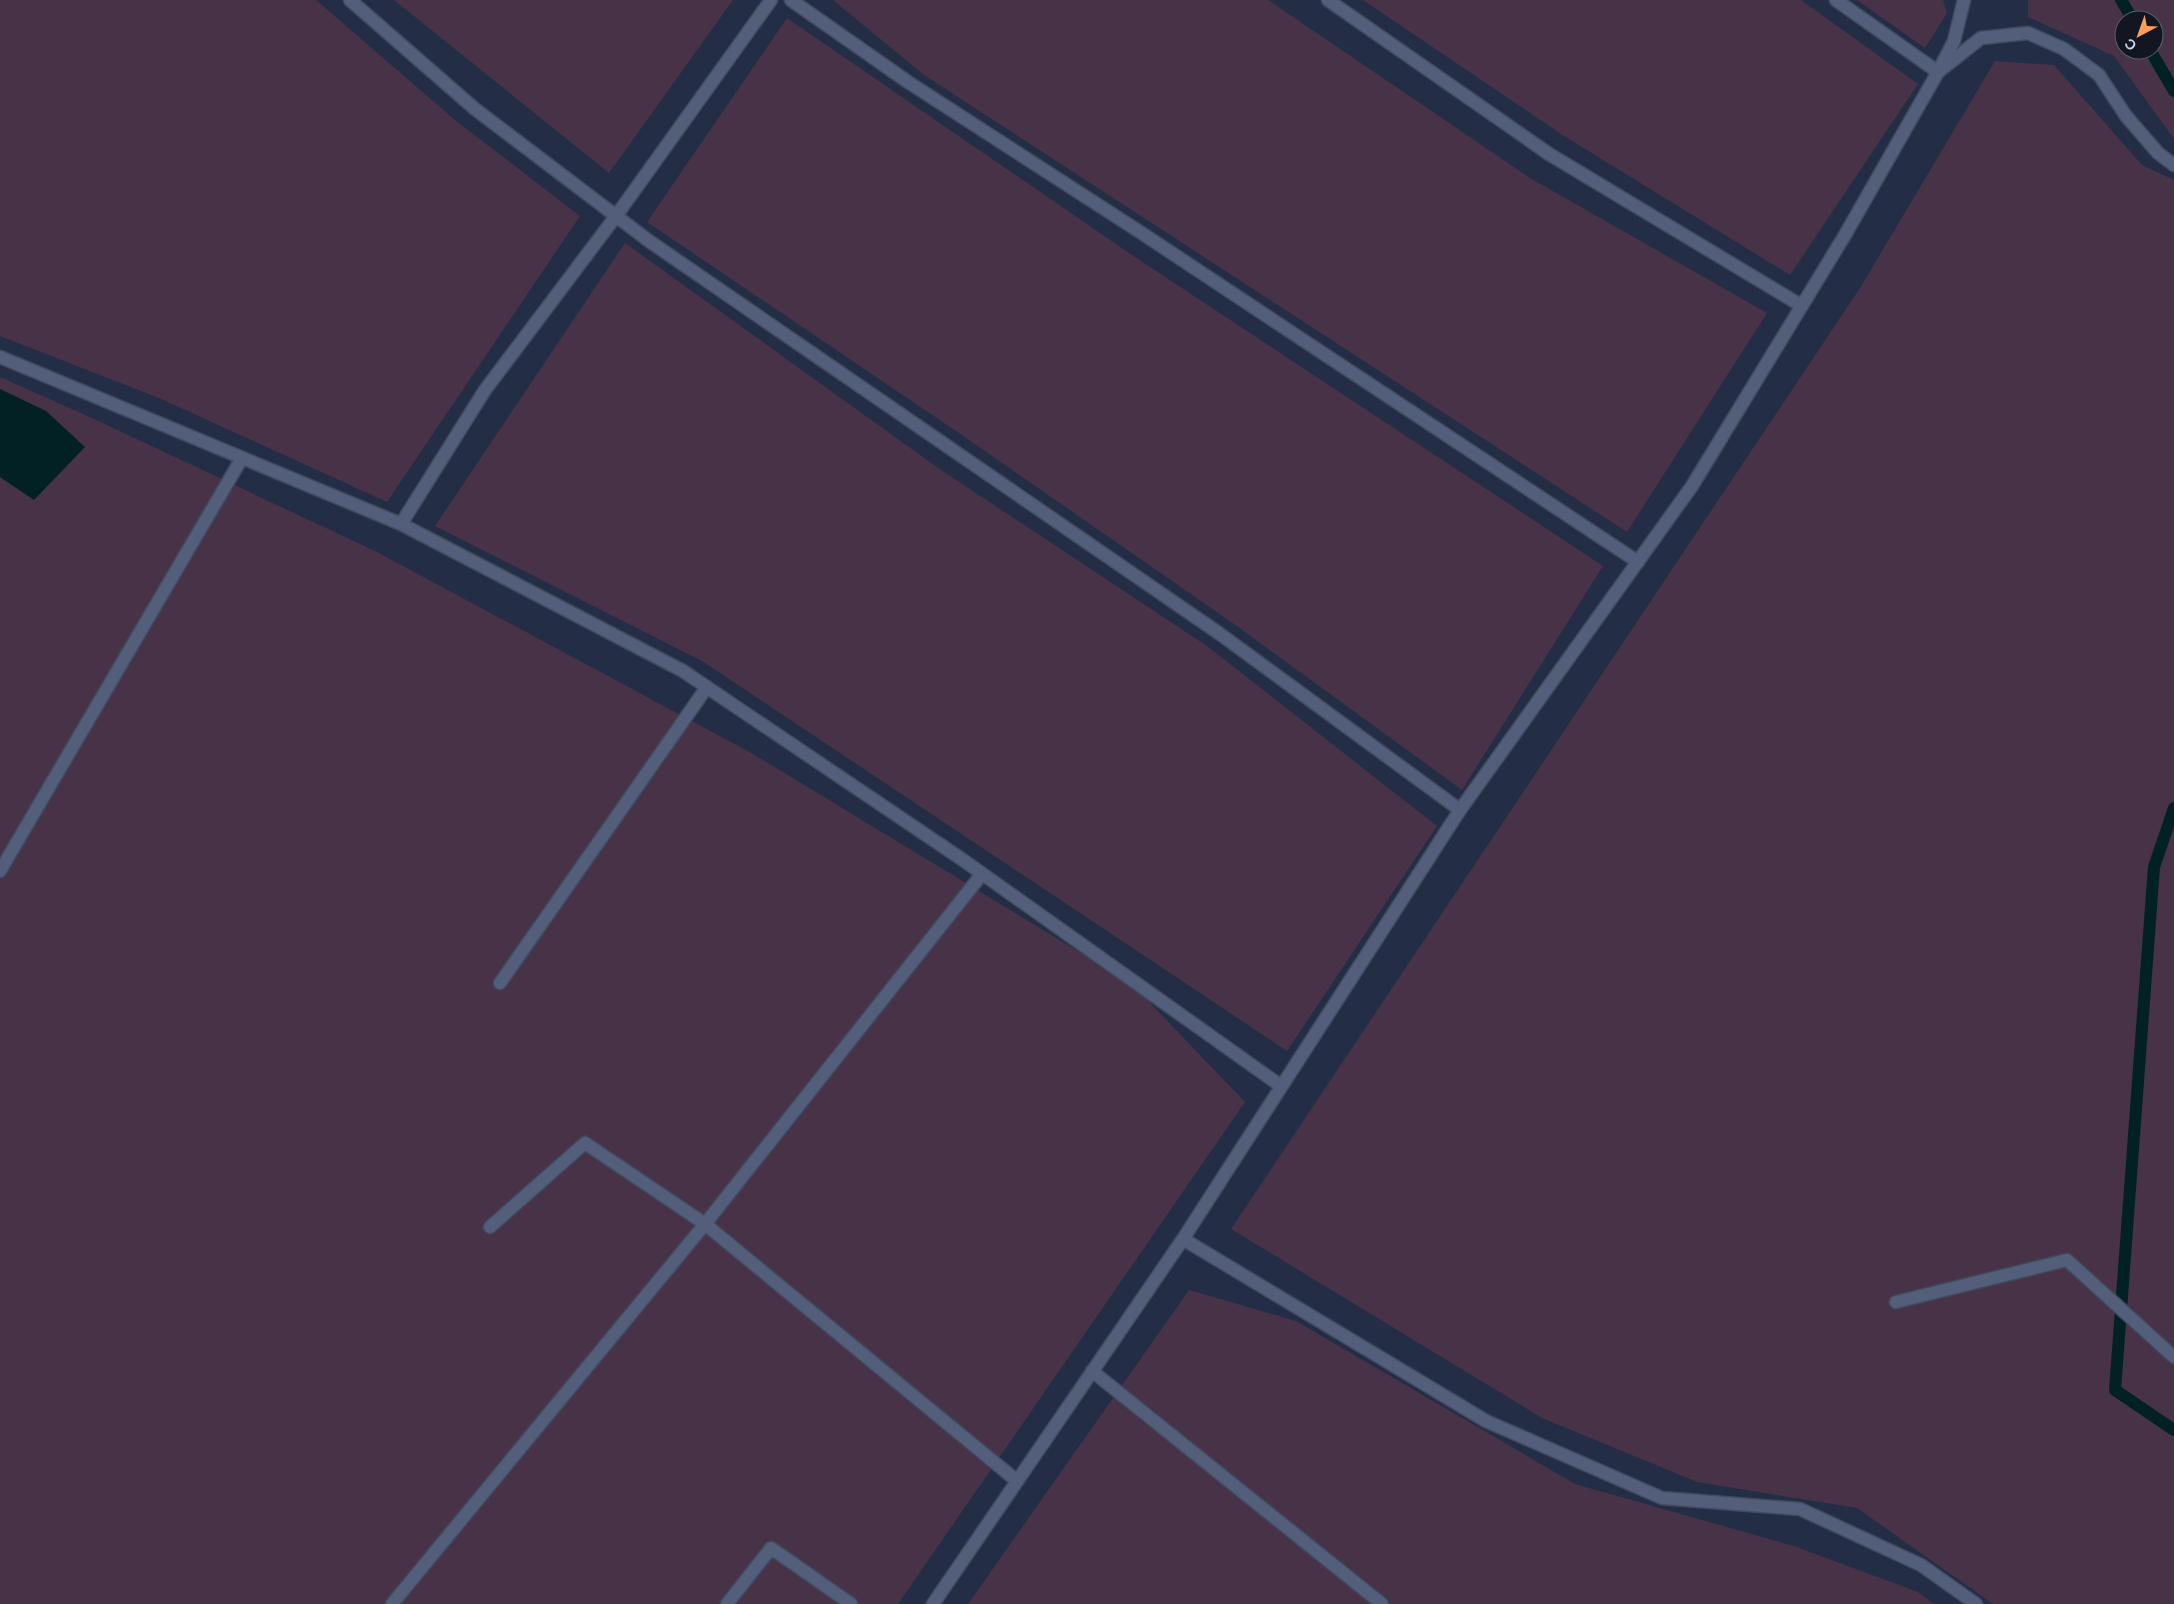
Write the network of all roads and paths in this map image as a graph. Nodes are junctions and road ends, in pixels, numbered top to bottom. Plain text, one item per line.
1 (350, 0) edge
2 (771, 0) edge
3 (791, 0) edge
4 (1328, 0) edge
5 (1836, 0) edge
6 (1964, 0) edge
7 (1938, 72) junction
8 (2174, 165) edge
9 (616, 216) junction
10 (1802, 306) junction
11 (0, 357) edge
12 (242, 458) junction
13 (401, 524) junction
14 (1638, 562) junction
15 (708, 688) junction
16 (1460, 810) junction
17 (0, 871) edge
18 (982, 874) junction
19 (500, 983) dead end
20 (1282, 1086) junction
21 (704, 1224) junction
22 (490, 1227) dead end
23 (1183, 1239) junction
24 (1896, 1302) dead end
25 (2174, 1357) edge
26 (1092, 1371) junction
27 (1017, 1481) junction
28 (392, 1604) edge
29 (728, 1604) edge
30 (851, 1604) edge
31 (933, 1604) edge
32 (1382, 1604) edge
33 (1976, 1604) edge

1 - 9 lane
2 - 9 lane
3 - 14 lane
4 - 10 lane
5 - 7 lane
6 - 7 lane
7 - 8 lane
7 - 10 lane
9 - 13 lane
9 - 16 lane
10 - 14 lane
11 - 12 lane
12 - 13 lane
12 - 17 lane
13 - 15 lane
14 - 16 lane
15 - 18 lane
15 - 19 lane
16 - 20 lane
18 - 20 lane
18 - 21 lane
20 - 23 lane
21 - 22 lane
21 - 27 lane
21 - 28 lane
23 - 26 lane
23 - 33 lane
24 - 25 lane
26 - 27 lane
26 - 32 lane
27 - 31 lane
29 - 30 lane

